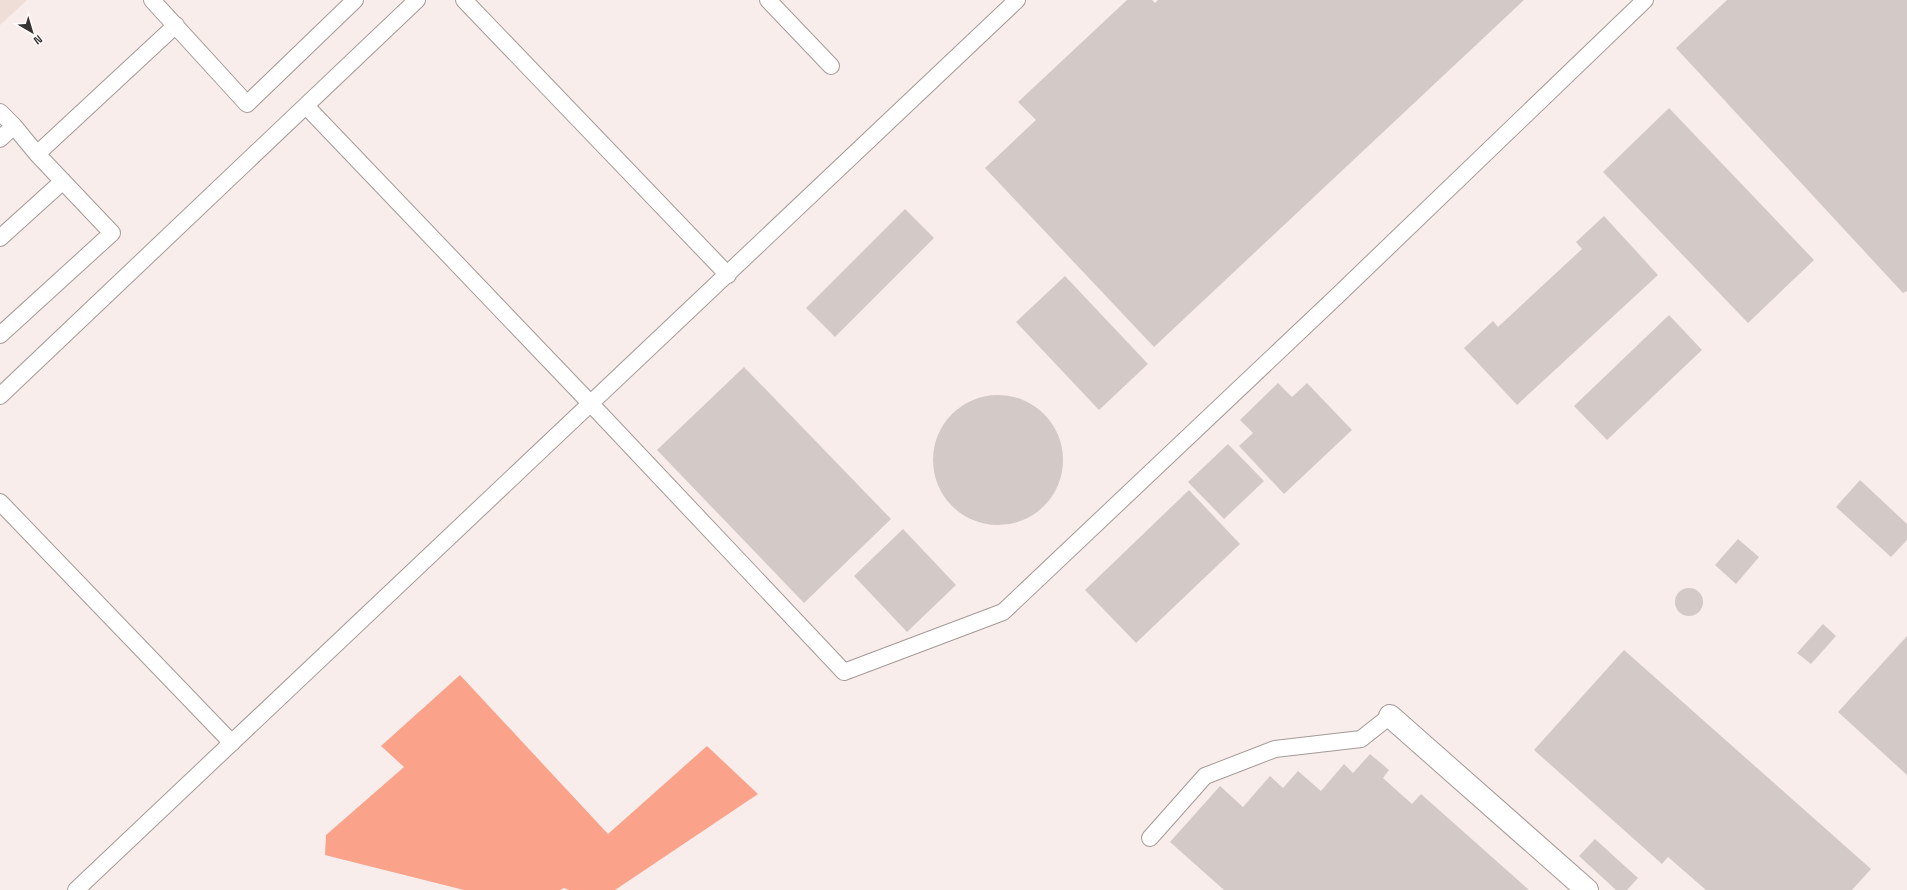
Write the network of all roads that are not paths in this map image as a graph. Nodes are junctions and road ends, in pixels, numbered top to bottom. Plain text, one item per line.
1 (152, 0) edge
2 (355, 0) edge
3 (417, 0) edge
4 (464, 0) edge
5 (768, 0) edge
6 (1017, 0) edge
7 (1639, 2) edge
8 (176, 25) junction
9 (830, 66) dead end
10 (306, 106) junction
11 (0, 112) edge
12 (14, 126) junction
13 (0, 139) edge
14 (37, 154) junction
15 (63, 181) junction
16 (0, 238) edge
17 (728, 275) junction
18 (0, 334) edge
19 (0, 396) edge
20 (591, 404) junction
21 (0, 502) edge
22 (1390, 716) joint
23 (232, 743) junction
24 (1150, 838) dead end
25 (76, 890) edge
26 (1587, 890) edge

1 - 8 lane
2 - 8 lane
3 - 10 lane
4 - 17 lane
5 - 9 lane
6 - 17 lane
7 - 20 lane
8 - 14 lane
10 - 19 lane
10 - 20 lane
11 - 12 lane
12 - 13 lane
12 - 14 lane
14 - 15 lane
15 - 16 lane
15 - 18 lane
17 - 20 lane
20 - 23 lane
21 - 23 lane
22 - 24 lane
22 - 26 street
23 - 25 lane

